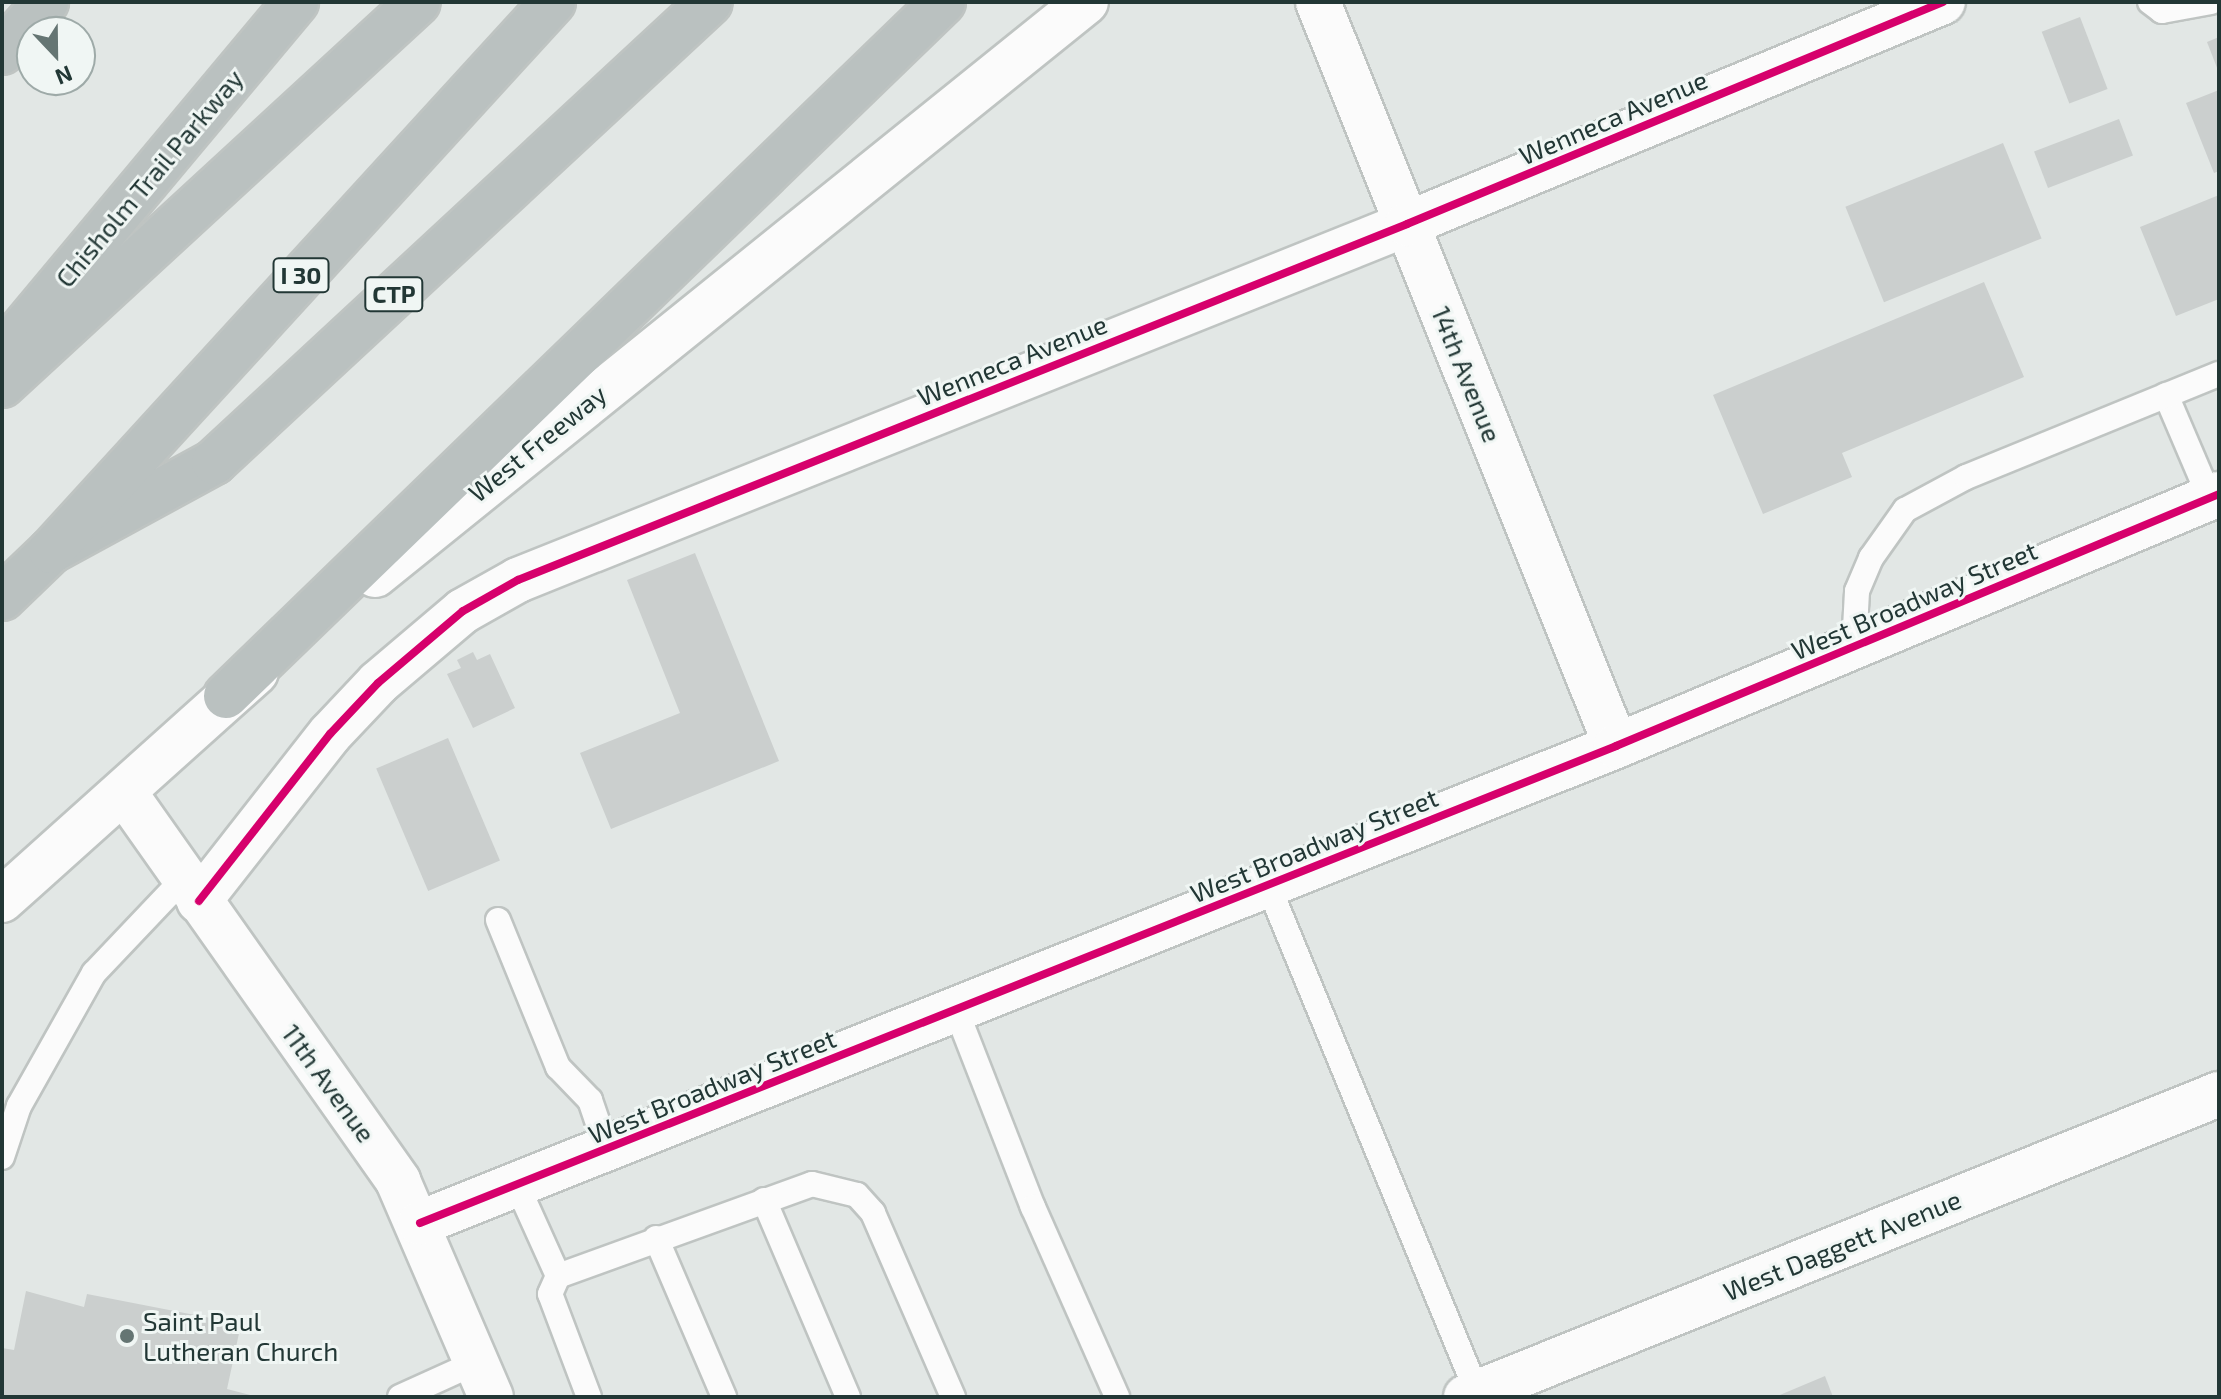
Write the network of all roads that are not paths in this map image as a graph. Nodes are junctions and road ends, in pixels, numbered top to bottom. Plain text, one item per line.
1 (46, 2) edge
2 (296, 2) edge
3 (418, 2) edge
4 (553, 2) edge
5 (710, 2) edge
6 (943, 2) edge
7 (1086, 2) edge
8 (1318, 2) edge
9 (1943, 2) edge
10 (2150, 2) edge
11 (2211, 2) edge
12 (2, 52) edge
13 (1407, 224) junction
14 (2, 354) edge
15 (2219, 374) edge
16 (2, 385) edge
17 (2166, 395) junction
18 (2214, 496) edge
19 (51, 551) junction
20 (2, 598) edge
21 (1854, 647) junction
22 (226, 696) junction
23 (1616, 746) junction
24 (124, 792) junction
25 (1268, 885) junction
26 (191, 890) junction
27 (2, 900) edge
28 (498, 920) dead end
29 (956, 1010) junction
30 (2219, 1094) edge
31 (607, 1150) junction
32 (2, 1157) edge
33 (517, 1185) junction
34 (764, 1200) junction
35 (420, 1223) junction
36 (656, 1238) junction
37 (558, 1276) junction
38 (484, 1379) edge
39 (1471, 1394) edge
40 (400, 1397) edge
41 (589, 1397) edge
42 (724, 1397) edge
43 (848, 1397) edge
44 (953, 1397) edge
45 (1117, 1397) edge

1 - 12 highway
2 - 14 highway, Chisholm Trail Parkway
3 - 16 highway
4 - 19 highway, I 30
5 - 19 highway, CTP
6 - 22 highway
7 - 22 street, West Freeway
8 - 13 street, 14th Avenue
9 - 13 street, Wenneca Avenue
10 - 11 lane
13 - 23 street, 14th Avenue
13 - 26 street, Wenneca Avenue
15 - 17 lane
17 - 18 lane
17 - 21 lane
18 - 21 street, West Broadway Street
19 - 20 highway, I 30
21 - 23 street, West Broadway Street
22 - 24 street, West Freeway
23 - 25 street, West Broadway Street
24 - 26 street, 11th Avenue
24 - 27 street, West Freeway
25 - 29 street, West Broadway Street
25 - 39 lane
26 - 32 lane
26 - 35 street, 11th Avenue
28 - 31 lane
29 - 31 street, West Broadway Street
29 - 45 lane
30 - 39 street, West Daggett Avenue
31 - 33 street, West Broadway Street
33 - 35 street, West Broadway Street
33 - 37 lane
34 - 36 lane
34 - 43 lane
34 - 44 lane
35 - 38 street, 11th Avenue
36 - 37 lane
36 - 42 lane
37 - 41 lane
38 - 40 lane

